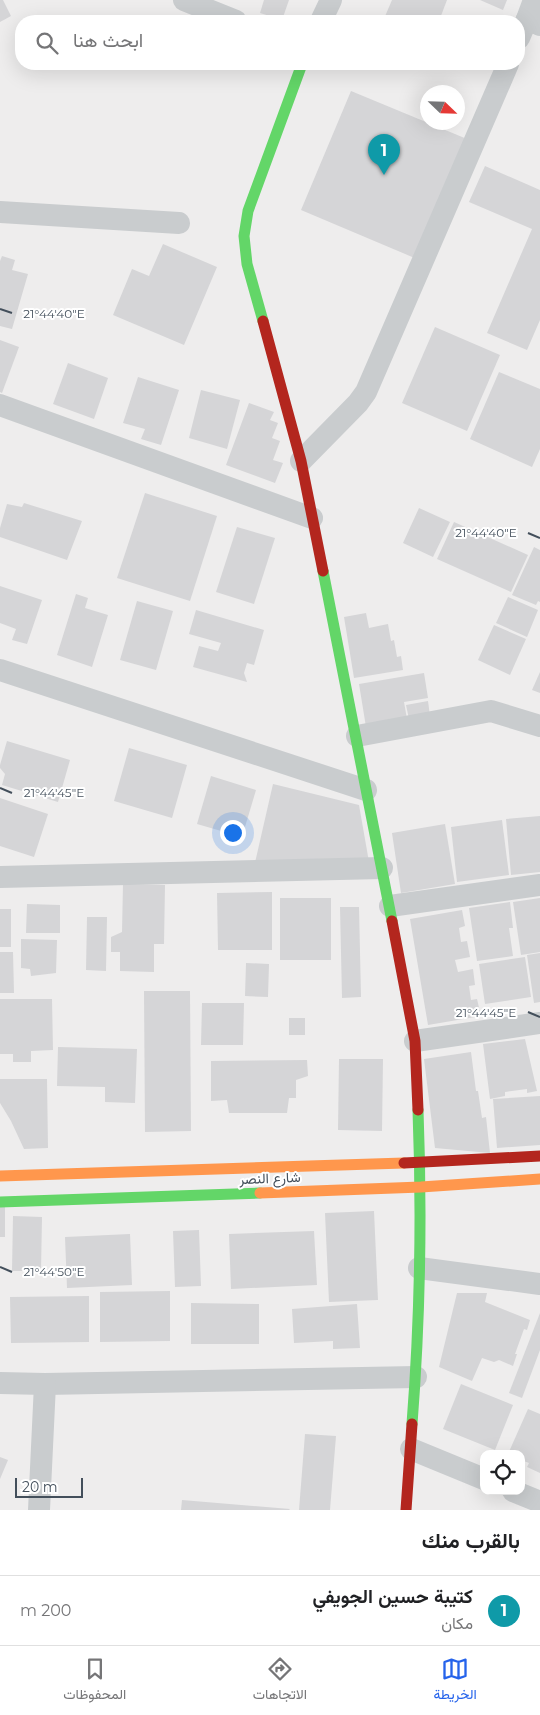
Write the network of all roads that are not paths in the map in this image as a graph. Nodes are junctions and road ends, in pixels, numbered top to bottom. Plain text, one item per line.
1 (184, 0) edge
2 (331, 0) edge
3 (221, 15) edge
4 (324, 15) edge
5 (300, 70) edge
6 (505, 70) edge
7 (0, 212) edge
8 (179, 223) dead end
9 (0, 405) edge
10 (301, 461) junction
11 (312, 518) junction
12 (0, 670) edge
13 (540, 726) edge
14 (356, 736) junction
15 (366, 790) junction
16 (382, 868) junction
17 (0, 877) edge
18 (540, 885) edge
19 (390, 906) junction
20 (540, 1023) edge
21 (415, 1041) junction
22 (540, 1156) edge
23 (420, 1162) junction
24 (0, 1176) edge
25 (540, 1179) edge
26 (421, 1187) junction
27 (0, 1202) edge
28 (419, 1268) junction
29 (540, 1284) edge
30 (416, 1377) junction
31 (0, 1383) edge
32 (45, 1384) junction
33 (411, 1450) junction
34 (480, 1477) edge
35 (523, 1495) edge
36 (540, 1502) edge
37 (39, 1510) edge
38 (406, 1510) edge

1 - 3 street
2 - 4 street
5 - 10 street
6 - 10 street
7 - 8 street
9 - 11 street
10 - 11 street
11 - 14 street
12 - 15 street
13 - 14 street
14 - 15 street
15 - 16 street
16 - 17 street
16 - 19 street
18 - 19 street
19 - 21 street
20 - 21 street
21 - 23 street
22 - 23 street, شارع النصر
23 - 24 street, شارع النصر
23 - 26 street
25 - 26 street, شارع النصر
26 - 27 street, شارع النصر
26 - 28 street
28 - 29 street
28 - 30 street
30 - 32 street
30 - 33 street
31 - 32 street
32 - 37 street
33 - 34 street
33 - 38 street
35 - 36 street

